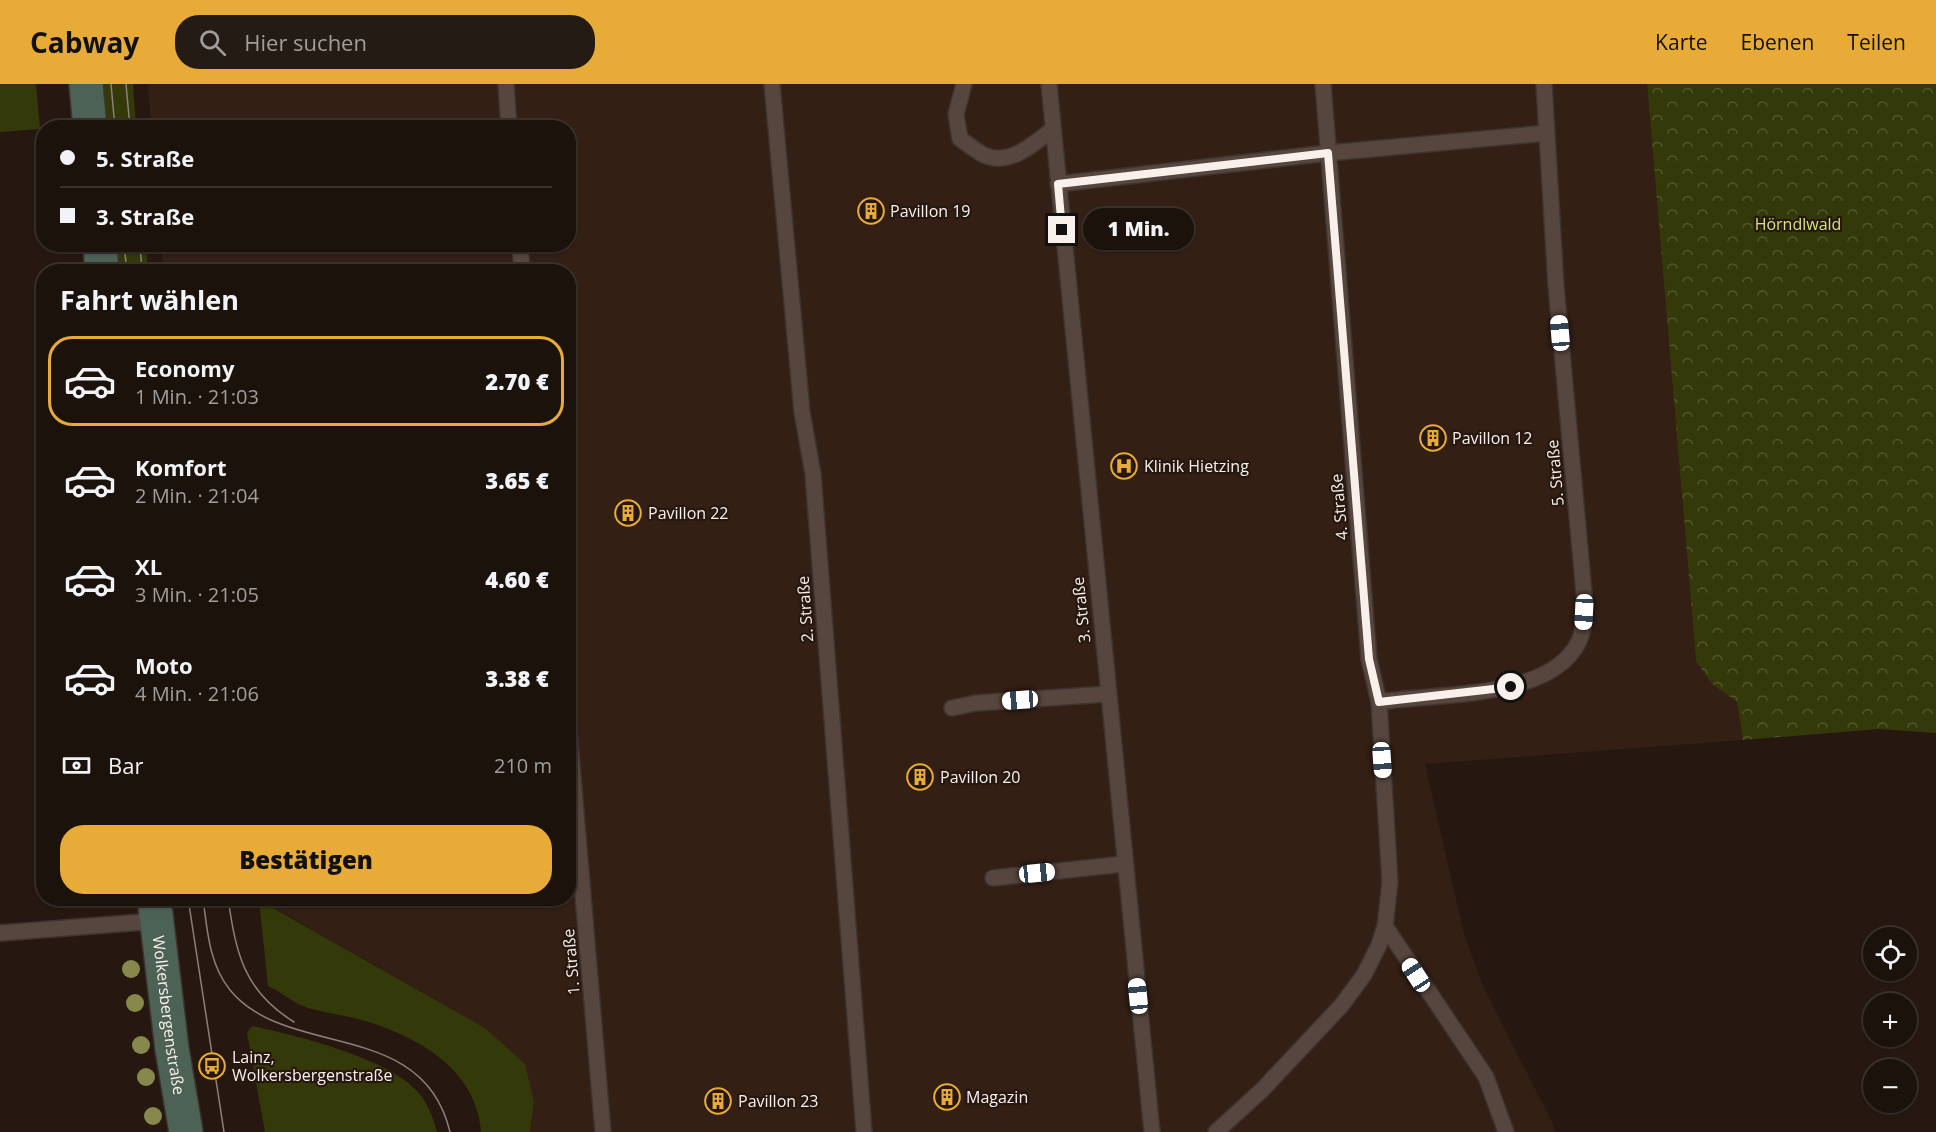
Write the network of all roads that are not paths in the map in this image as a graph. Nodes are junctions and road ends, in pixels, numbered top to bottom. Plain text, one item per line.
1 (86, 84) edge
2 (506, 84) edge
3 (772, 84) edge
4 (964, 84) edge
5 (1049, 84) edge
6 (1323, 84) edge
7 (1544, 84) edge
8 (89, 120) edge
9 (508, 120) edge
10 (1053, 129) junction
11 (1547, 133) junction
12 (1328, 153) junction
13 (1058, 184) junction
14 (1107, 693) junction
15 (1379, 702) junction
16 (952, 708) dead end
17 (576, 813) edge
18 (1124, 864) junction
19 (993, 878) dead end
20 (155, 910) edge
21 (1385, 926) junction
22 (0, 933) edge
23 (186, 1132) edge
24 (603, 1132) edge
25 (864, 1132) edge
26 (1152, 1132) edge
27 (1216, 1132) edge
28 (1506, 1132) edge

1 - 8 street
2 - 9 lane
3 - 25 lane, 2. Straße
4 - 10 lane
5 - 10 lane, 3. Straße
6 - 12 lane, 4. Straße
7 - 11 lane, 5. Straße
10 - 13 lane, 3. Straße
11 - 12 lane
11 - 15 lane, 5. Straße
12 - 13 lane
12 - 15 lane, 4. Straße
13 - 14 lane, 3. Straße
14 - 16 lane
14 - 18 lane, 3. Straße
15 - 21 lane, 4. Straße
17 - 24 lane, 1. Straße
18 - 19 lane
18 - 26 lane, 3. Straße
20 - 22 lane
20 - 23 street, Wolkersbergenstraße
21 - 27 lane, 4. Straße
21 - 28 lane

